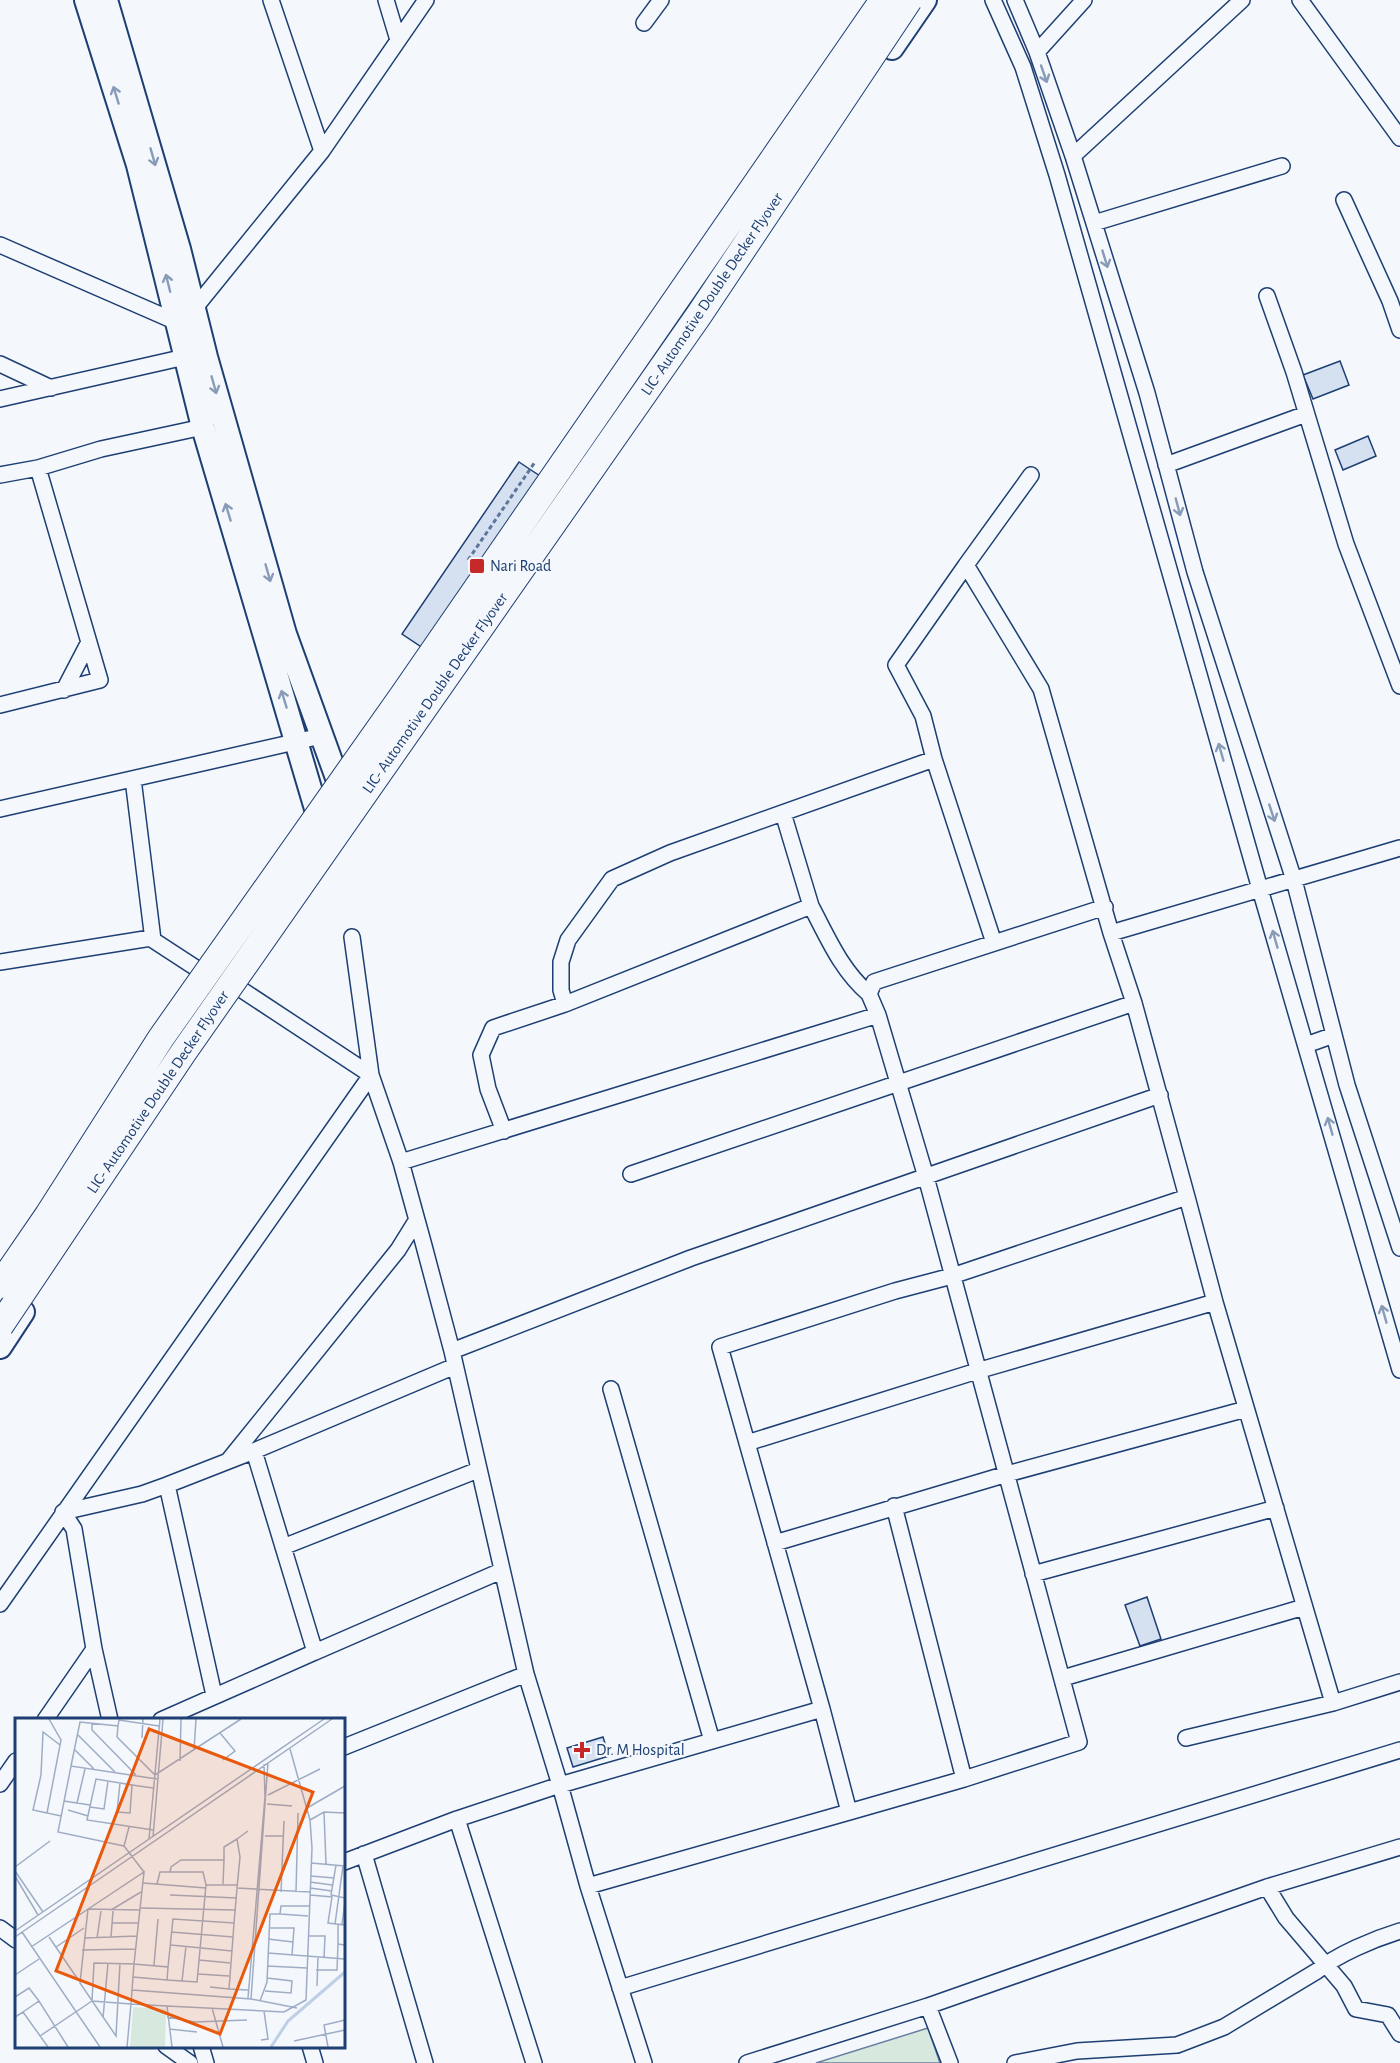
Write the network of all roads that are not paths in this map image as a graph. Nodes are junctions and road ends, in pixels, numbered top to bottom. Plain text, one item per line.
1 (86, 0) edge
2 (106, 0) edge
3 (271, 0) edge
4 (386, 0) edge
5 (426, 0) edge
6 (661, 0) edge
7 (871, 0) edge
8 (883, 0) edge
9 (909, 0) edge
10 (925, 0) edge
11 (993, 0) edge
12 (1015, 0) edge
13 (1084, 0) edge
14 (1242, 0) edge
15 (1300, 0) edge
16 (644, 23) dead end
17 (398, 39) junction
18 (1037, 52) junction
19 (1400, 138) edge
20 (322, 151) junction
21 (1073, 156) junction
22 (1282, 166) dead end
23 (1344, 200) dead end
24 (1094, 223) junction
25 (0, 245) edge
26 (1267, 296) dead end
27 (186, 316) junction
28 (1400, 330) edge
29 (195, 354) junction
30 (0, 364) edge
31 (51, 388) junction
32 (0, 399) edge
33 (1306, 414) junction
34 (203, 427) junction
35 (1166, 465) junction
36 (38, 468) junction
37 (0, 475) edge
38 (1031, 475) dead end
39 (966, 565) junction
40 (89, 642) junction
41 (1400, 686) edge
42 (64, 690) junction
43 (0, 705) edge
44 (321, 736) junction
45 (296, 742) junction
46 (933, 759) junction
47 (337, 778) junction
48 (134, 779) junction
49 (316, 807) junction
50 (0, 809) edge
51 (783, 813) junction
52 (353, 824) junction
53 (1400, 848) edge
54 (330, 856) junction
55 (1294, 880) junction
56 (1260, 889) junction
57 (811, 906) junction
58 (1105, 907) junction
59 (1111, 933) junction
60 (352, 937) dead end
61 (151, 938) junction
62 (994, 943) junction
63 (0, 962) edge
64 (199, 970) junction
65 (239, 988) junction
66 (869, 994) junction
67 (1134, 1003) junction
68 (565, 1004) junction
69 (878, 1015) junction
70 (1334, 1035) junction
71 (1306, 1045) junction
72 (371, 1075) junction
73 (897, 1083) junction
74 (1160, 1095) junction
75 (504, 1131) junction
76 (401, 1162) junction
77 (631, 1174) dead end
78 (926, 1177) junction
79 (1187, 1197) junction
80 (416, 1221) junction
81 (1400, 1248) edge
82 (0, 1264) edge
83 (952, 1276) junction
84 (0, 1285) edge
85 (1215, 1302) junction
86 (0, 1326) edge
87 (0, 1347) edge
88 (453, 1359) junction
89 (1400, 1370) edge
90 (977, 1371) junction
91 (611, 1389) dead end
92 (1246, 1409) junction
93 (747, 1443) junction
94 (254, 1451) junction
95 (228, 1461) junction
96 (478, 1470) junction
97 (1007, 1474) junction
98 (167, 1485) junction
99 (894, 1506) junction
100 (1276, 1508) junction
101 (63, 1512) junction
102 (775, 1543) junction
103 (284, 1546) junction
104 (501, 1571) junction
105 (1034, 1574) junction
106 (0, 1604) edge
107 (1305, 1607) junction
108 (94, 1649) junction
109 (315, 1652) junction
110 (526, 1674) junction
111 (1062, 1678) junction
112 (1400, 1682) edge
113 (214, 1695) junction
114 (1334, 1703) junction
115 (822, 1709) junction
116 (46, 1718) edge
117 (110, 1718) edge
118 (163, 1718) edge
119 (1186, 1738) dead end
120 (712, 1741) junction
121 (345, 1747) edge
122 (1400, 1750) edge
123 (15, 1762) edge
124 (964, 1779) junction
125 (0, 1784) edge
126 (560, 1785) junction
127 (849, 1812) junction
128 (457, 1819) junction
129 (1400, 1846) edge
130 (364, 1854) junction
131 (345, 1862) edge
132 (588, 1886) junction
133 (1267, 1887) junction
134 (0, 1928) edge
135 (1400, 1931) edge
136 (15, 1939) edge
137 (1326, 1964) junction
138 (620, 1988) junction
139 (928, 2006) junction
140 (1400, 2034) edge
141 (169, 2048) edge
142 (202, 2048) edge
143 (311, 2048) edge
144 (190, 2063) edge
145 (206, 2063) edge
146 (315, 2063) edge
147 (425, 2063) edge
148 (534, 2063) edge
149 (644, 2063) edge
150 (747, 2063) edge
151 (950, 2063) edge
152 (1015, 2063) edge

27 -> 1 main road
2 -> 27 main road
3 - 20 street
4 - 17 street
5 - 17 street
6 - 16 street
7 - 47 main road
8 - 84 main road, LIC- Automotive Double Decker Flyover, bridge
9 - 86 main road, LIC- Automotive Double Decker Flyover, bridge
10 - 52 main road
56 -> 11 street
12 - 18 street
13 - 18 street
14 - 21 street
15 - 19 street
17 - 20 street
18 -> 21 street
20 - 27 street
21 - 24 street
22 - 24 street
23 - 28 street
24 -> 35 street
25 - 27 street
26 - 33 street
27 - 29 main road
29 - 31 street
29 - 34 main road
29 -> 44 main road
30 - 31 street
31 - 32 street
33 - 35 street
33 - 41 street
34 - 36 street
45 -> 34 main road
35 -> 55 street
36 - 37 street
36 - 40 street
38 - 39 street
39 - 46 street
39 - 58 street
40 - 42 street
40 - 42 street
42 - 43 street
44 - 45 street
44 - 47 main road
45 - 48 street
45 - 49 main road
46 - 51 street
46 - 62 street
47 - 49 main road
47 - 52 main road
48 - 50 street
48 - 61 street
49 - 54 main road
49 - 64 main road
51 - 57 street
51 - 68 street
52 - 54 main road
53 - 55 street
54 - 65 main road
55 - 56 street
55 - 70 street
56 - 59 street
71 -> 56 street
57 - 66 street
57 - 68 street
58 - 59 street
58 - 62 street
59 - 67 street
60 - 72 street
61 - 63 street
61 - 64 street
62 - 66 street
64 - 65 street
64 - 82 main road
65 - 72 street
65 - 87 main road
66 - 69 street
67 - 73 street
67 - 74 street
68 - 75 street
69 - 73 street
69 - 75 street
70 - 71 street
70 - 81 street
89 -> 71 street
72 - 76 street
72 - 101 street
73 - 77 street
73 - 78 street
74 - 78 street
74 - 79 street
75 - 76 street
76 - 80 street
78 - 83 street
78 - 88 street
79 - 83 street
79 - 85 street
80 - 88 street
80 - 95 street
83 - 90 street
83 - 93 street
85 - 90 street
85 - 92 street
88 - 94 street
88 - 96 street
90 - 93 street
90 - 97 street
91 - 120 street
92 - 97 street
92 - 100 street
93 - 102 street
94 - 95 street
94 - 103 street
95 - 98 street
96 - 103 street
96 - 104 street
97 - 99 street
97 - 105 street
98 - 101 street
98 - 113 street
99 - 102 street
99 - 124 street
100 - 105 street
100 - 107 street
101 - 106 street
101 - 108 street
102 - 115 street
103 - 109 street
104 - 109 street
104 - 110 street
105 - 111 street
107 - 111 street
107 - 114 street
108 - 116 street
108 - 117 street
109 - 113 street
110 - 121 street
110 - 126 street
111 - 124 street
112 - 114 street
113 - 118 street
114 - 119 street
115 - 120 street
115 - 127 street
120 - 126 street
122 - 138 street
123 - 125 street
124 - 127 street
126 - 128 street
126 - 132 street
127 - 132 street
128 - 130 street
128 - 148 street
129 - 133 street
130 - 131 street
130 - 147 street
132 - 138 street
133 - 137 street
133 - 139 street
134 - 136 street
135 - 137 street
137 - 140 street
137 - 152 street
138 - 149 street
139 - 150 street
139 - 151 street
141 - 144 street
142 - 145 street
143 - 146 street

